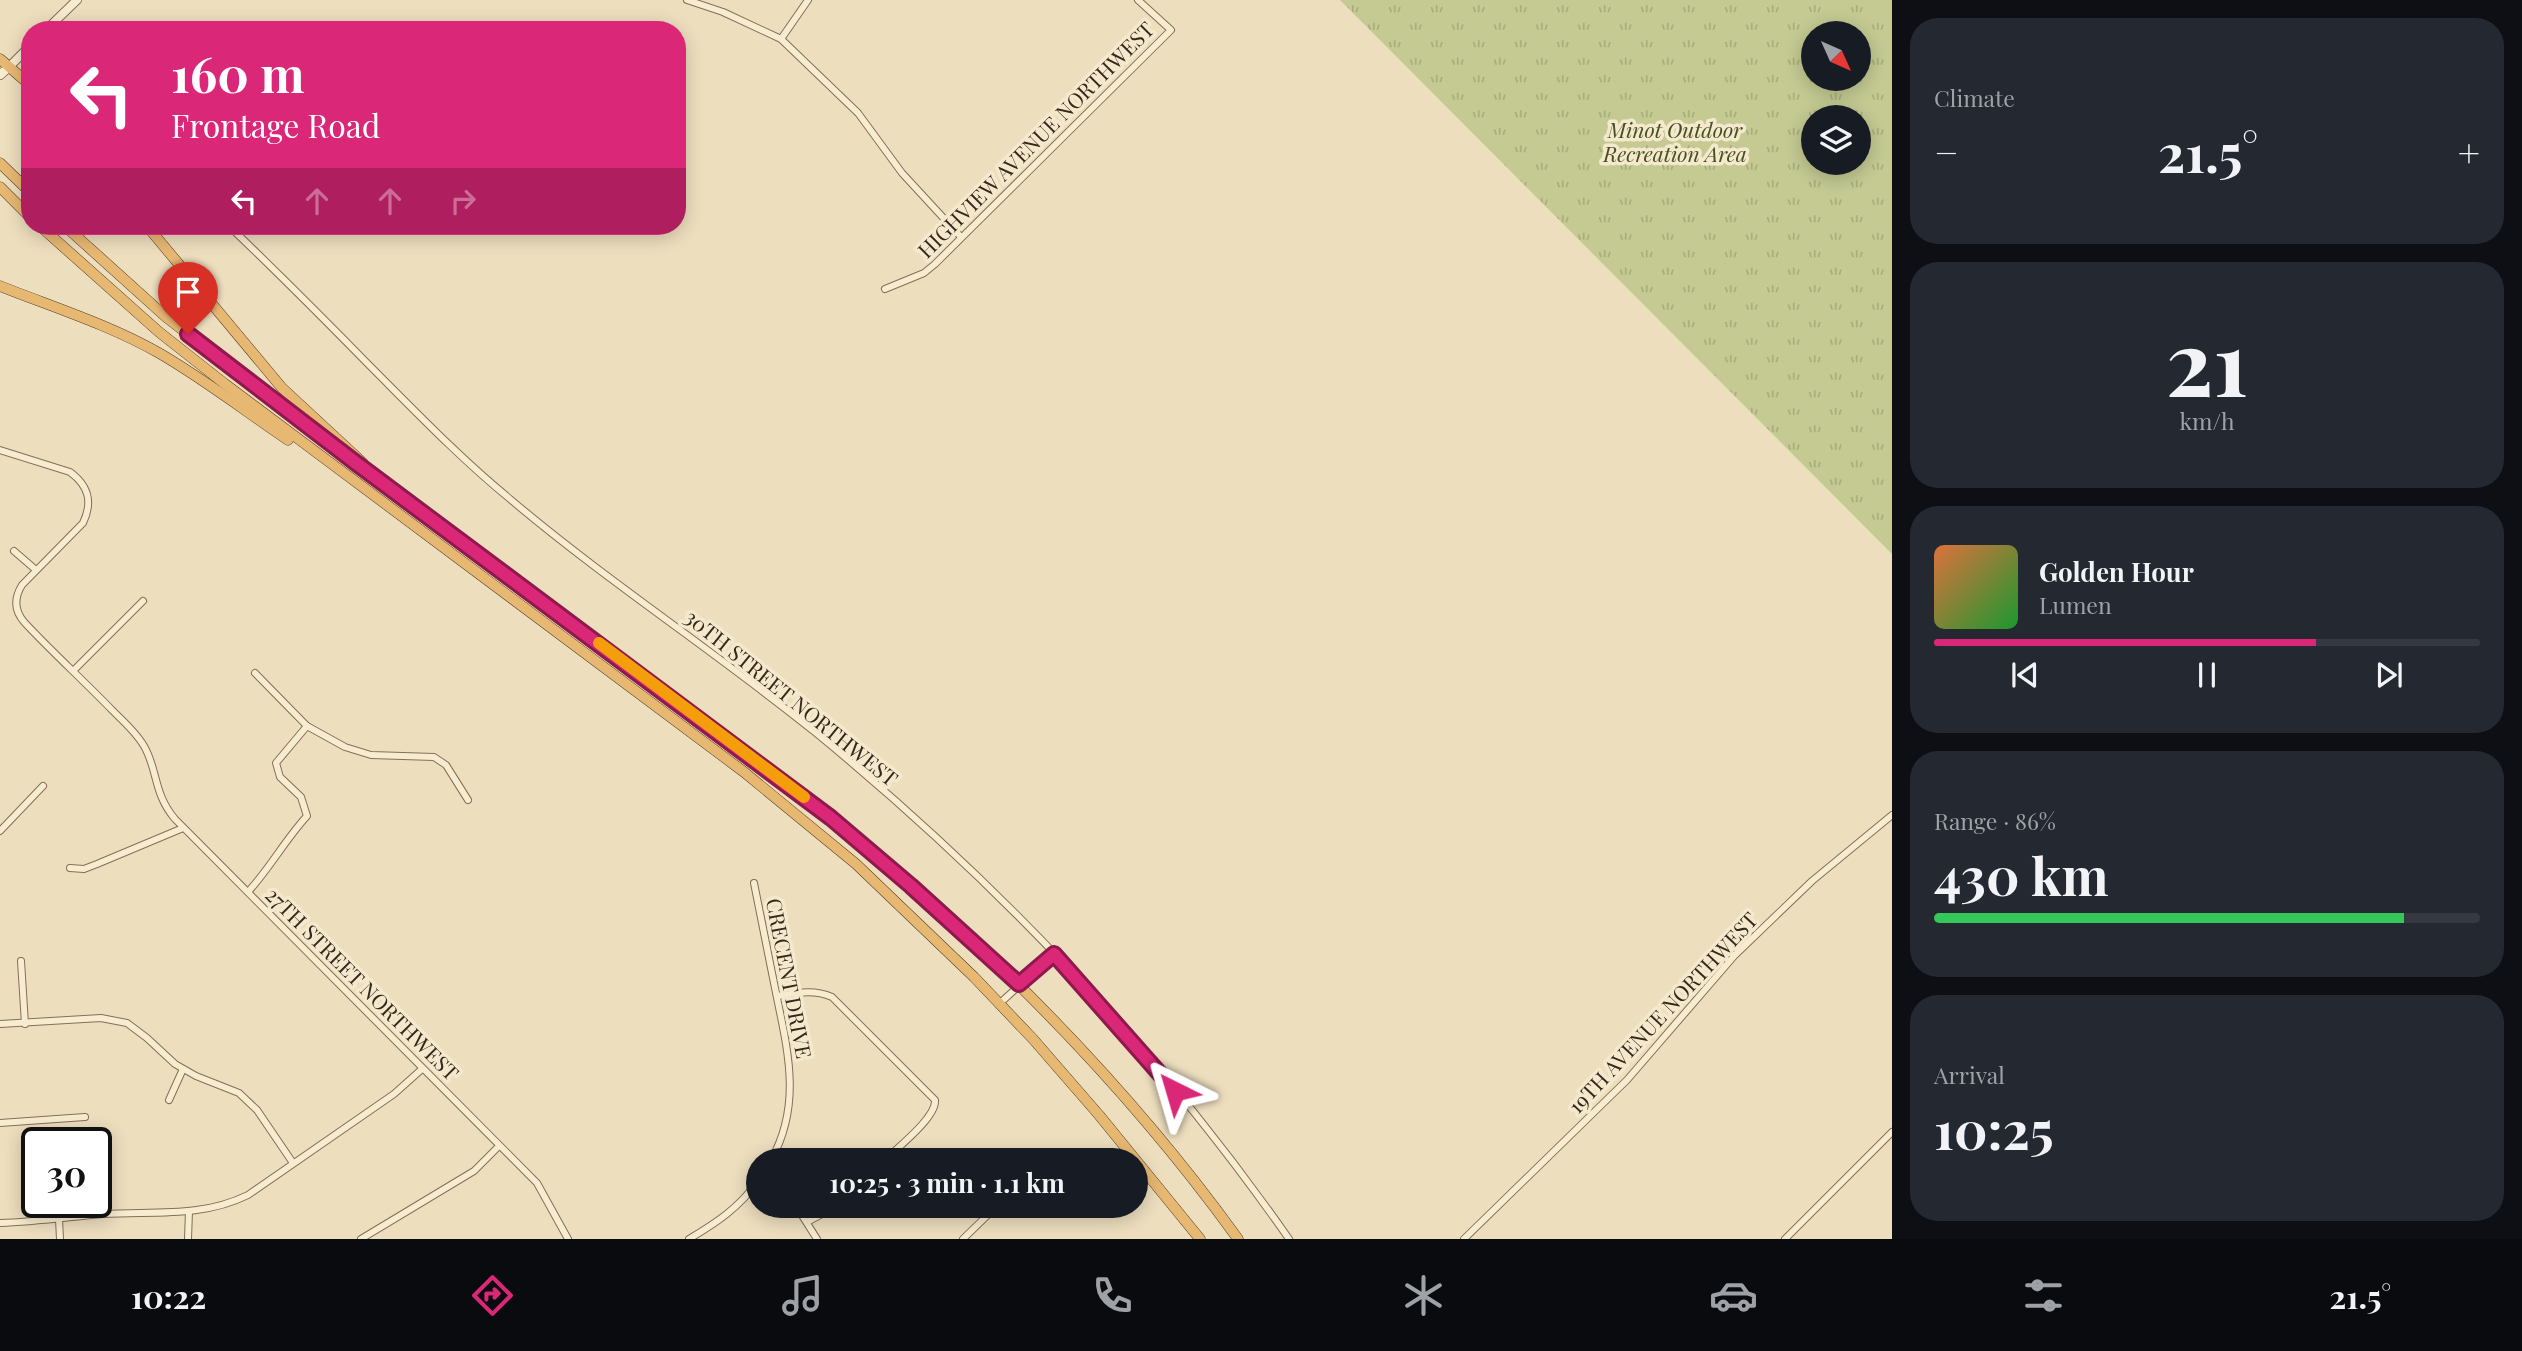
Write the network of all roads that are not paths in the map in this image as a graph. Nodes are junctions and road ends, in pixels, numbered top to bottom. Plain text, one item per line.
1 (77, 0) edge
2 (687, 0) edge
3 (808, 0) edge
4 (1138, 0) edge
5 (56, 21) edge
6 (781, 38) junction
7 (21, 55) edge
8 (0, 59) edge
9 (10, 66) junction
10 (0, 75) edge
11 (21, 76) edge
12 (0, 163) edge
13 (21, 183) edge
14 (0, 187) edge
15 (21, 208) edge
16 (50, 235) edge
17 (75, 235) edge
18 (154, 235) edge
19 (238, 235) edge
20 (961, 237) junction
21 (0, 286) edge
22 (885, 289) dead end
23 (0, 450) edge
24 (342, 473) junction
25 (373, 474) junction
26 (14, 551) dead end
27 (36, 570) junction
28 (143, 601) dead end
29 (74, 670) junction
30 (255, 673) dead end
31 (307, 726) junction
32 (43, 786) dead end
33 (468, 800) dead end
34 (1892, 815) edge
35 (183, 828) junction
36 (0, 831) edge
37 (70, 868) dead end
38 (754, 883) dead end
39 (248, 892) junction
40 (1054, 954) junction
41 (21, 961) dead end
42 (1019, 984) junction
43 (777, 996) junction
44 (999, 1004) junction
45 (0, 1024) edge
46 (25, 1024) junction
47 (183, 1069) junction
48 (422, 1069) junction
49 (169, 1100) dead end
50 (85, 1117) dead end
51 (0, 1124) edge
52 (1892, 1132) edge
53 (499, 1146) junction
54 (776, 1148) edge
55 (896, 1148) edge
56 (293, 1163) junction
57 (746, 1198) edge
58 (189, 1211) junction
59 (804, 1218) edge
60 (814, 1218) edge
61 (985, 1218) edge
62 (59, 1219) junction
63 (807, 1222) junction
64 (0, 1223) edge
65 (60, 1239) edge
66 (188, 1239) edge
67 (361, 1239) edge
68 (568, 1239) edge
69 (689, 1239) edge
70 (817, 1239) edge
71 (963, 1239) edge
72 (1200, 1239) edge
73 (1238, 1239) edge
74 (1289, 1239) edge
75 (1465, 1239) edge
76 (1785, 1239) edge

1 - 5 street
2 - 6 street
3 - 6 street
4 - 20 street, HIGHVIEW AVENUE NORTHWEST
6 - 20 street
7 - 9 street
8 - 9 highway
9 - 10 main road
9 - 11 highway
12 - 13 highway
14 - 15 highway
16 - 24 highway
17 - 25 highway
18 - 25 highway
19 - 40 street, 30TH STREET NORTHWEST
20 - 22 street, HIGHVIEW AVENUE NORTHWEST
21 - 24 highway
23 - 27 street
24 - 44 highway
25 - 42 highway
26 - 27 street
27 - 29 street
28 - 29 street
29 - 35 street, 27TH STREET NORTHWEST
30 - 31 street
31 - 33 street
31 - 39 street
32 - 36 street
34 - 75 street, 19TH AVENUE NORTHWEST
35 - 37 street
35 - 39 street, 27TH STREET NORTHWEST
38 - 43 street, CRECENT DRIVE
39 - 48 street, 27TH STREET NORTHWEST
40 - 42 street
40 - 74 street, 30TH STREET NORTHWEST
41 - 46 street
42 - 44 street
42 - 73 highway
43 - 54 street, CRECENT DRIVE
43 - 55 street
44 - 72 highway
45 - 46 street
46 - 47 street
47 - 49 street
47 - 56 street
48 - 53 street, 27TH STREET NORTHWEST
48 - 56 street
50 - 51 street
52 - 76 street
53 - 67 street
53 - 68 street, 27TH STREET NORTHWEST
56 - 58 street
57 - 69 street
58 - 62 street
58 - 66 street
59 - 63 street
60 - 63 street
61 - 71 street
62 - 64 street
62 - 65 street
63 - 70 street

